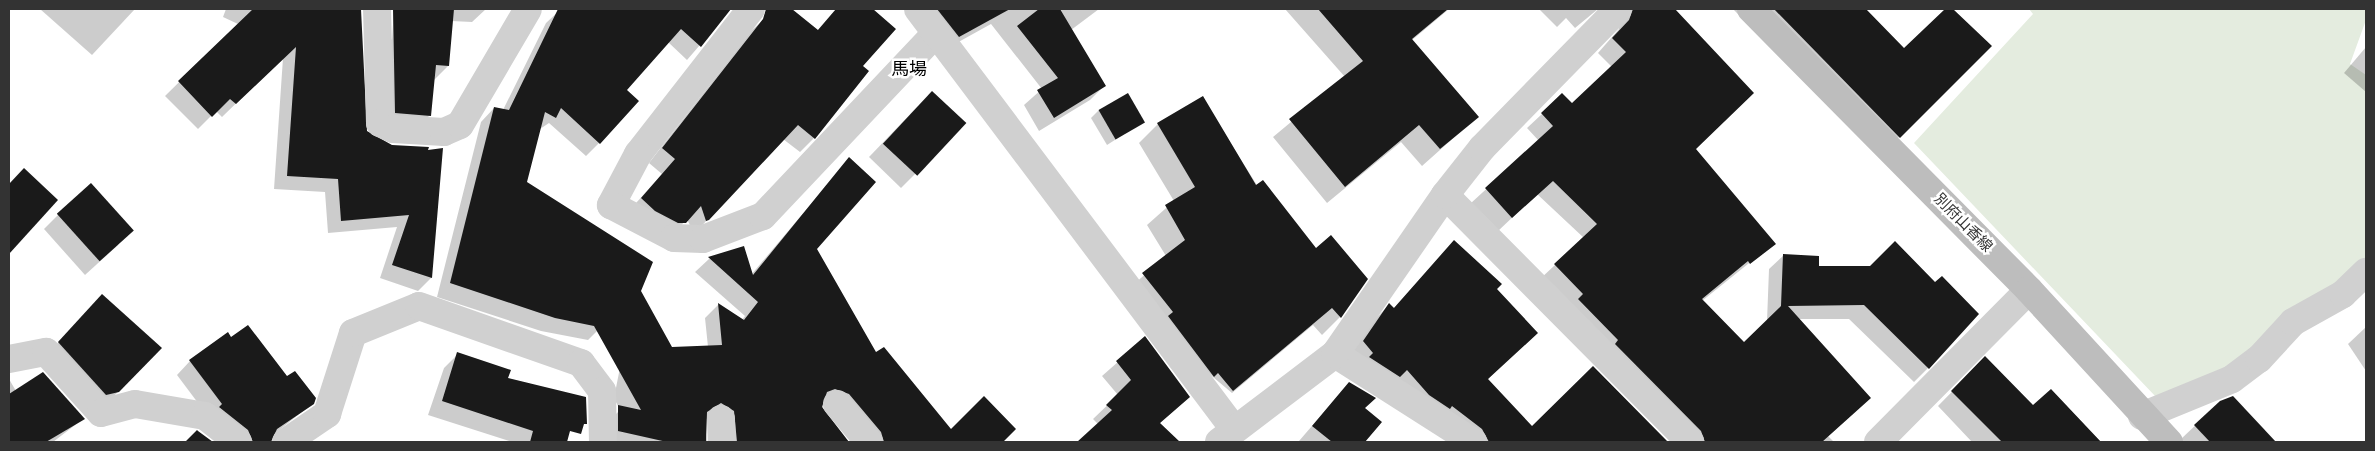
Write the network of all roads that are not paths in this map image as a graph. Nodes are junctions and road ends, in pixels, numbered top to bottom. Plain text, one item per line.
1 (377, 9) edge
2 (528, 9) edge
3 (751, 9) edge
4 (918, 9) edge
5 (1618, 9) edge
6 (1751, 9) edge
7 (935, 34) junction
8 (1444, 195) junction
9 (2366, 272) edge
10 (2029, 290) junction
11 (1335, 354) junction
12 (9, 359) edge
13 (837, 404) dead end
14 (2142, 416) junction
15 (1226, 435) edge
16 (1883, 441) edge
17 (238, 442) edge
18 (286, 442) edge
19 (603, 442) edge
20 (869, 442) edge
21 (1473, 442) edge
22 (1690, 442) edge
23 (2169, 442) edge

1 - 2 street
3 - 7 street
4 - 7 street
5 - 8 street
6 - 10 main road, 別府山香線
7 - 15 street
8 - 11 street
8 - 22 street
9 - 14 street
10 - 14 main road, 別府山香線
10 - 16 street
11 - 15 street
11 - 21 street
12 - 17 street
13 - 20 street
14 - 23 main road, 別府山香線
18 - 19 street

